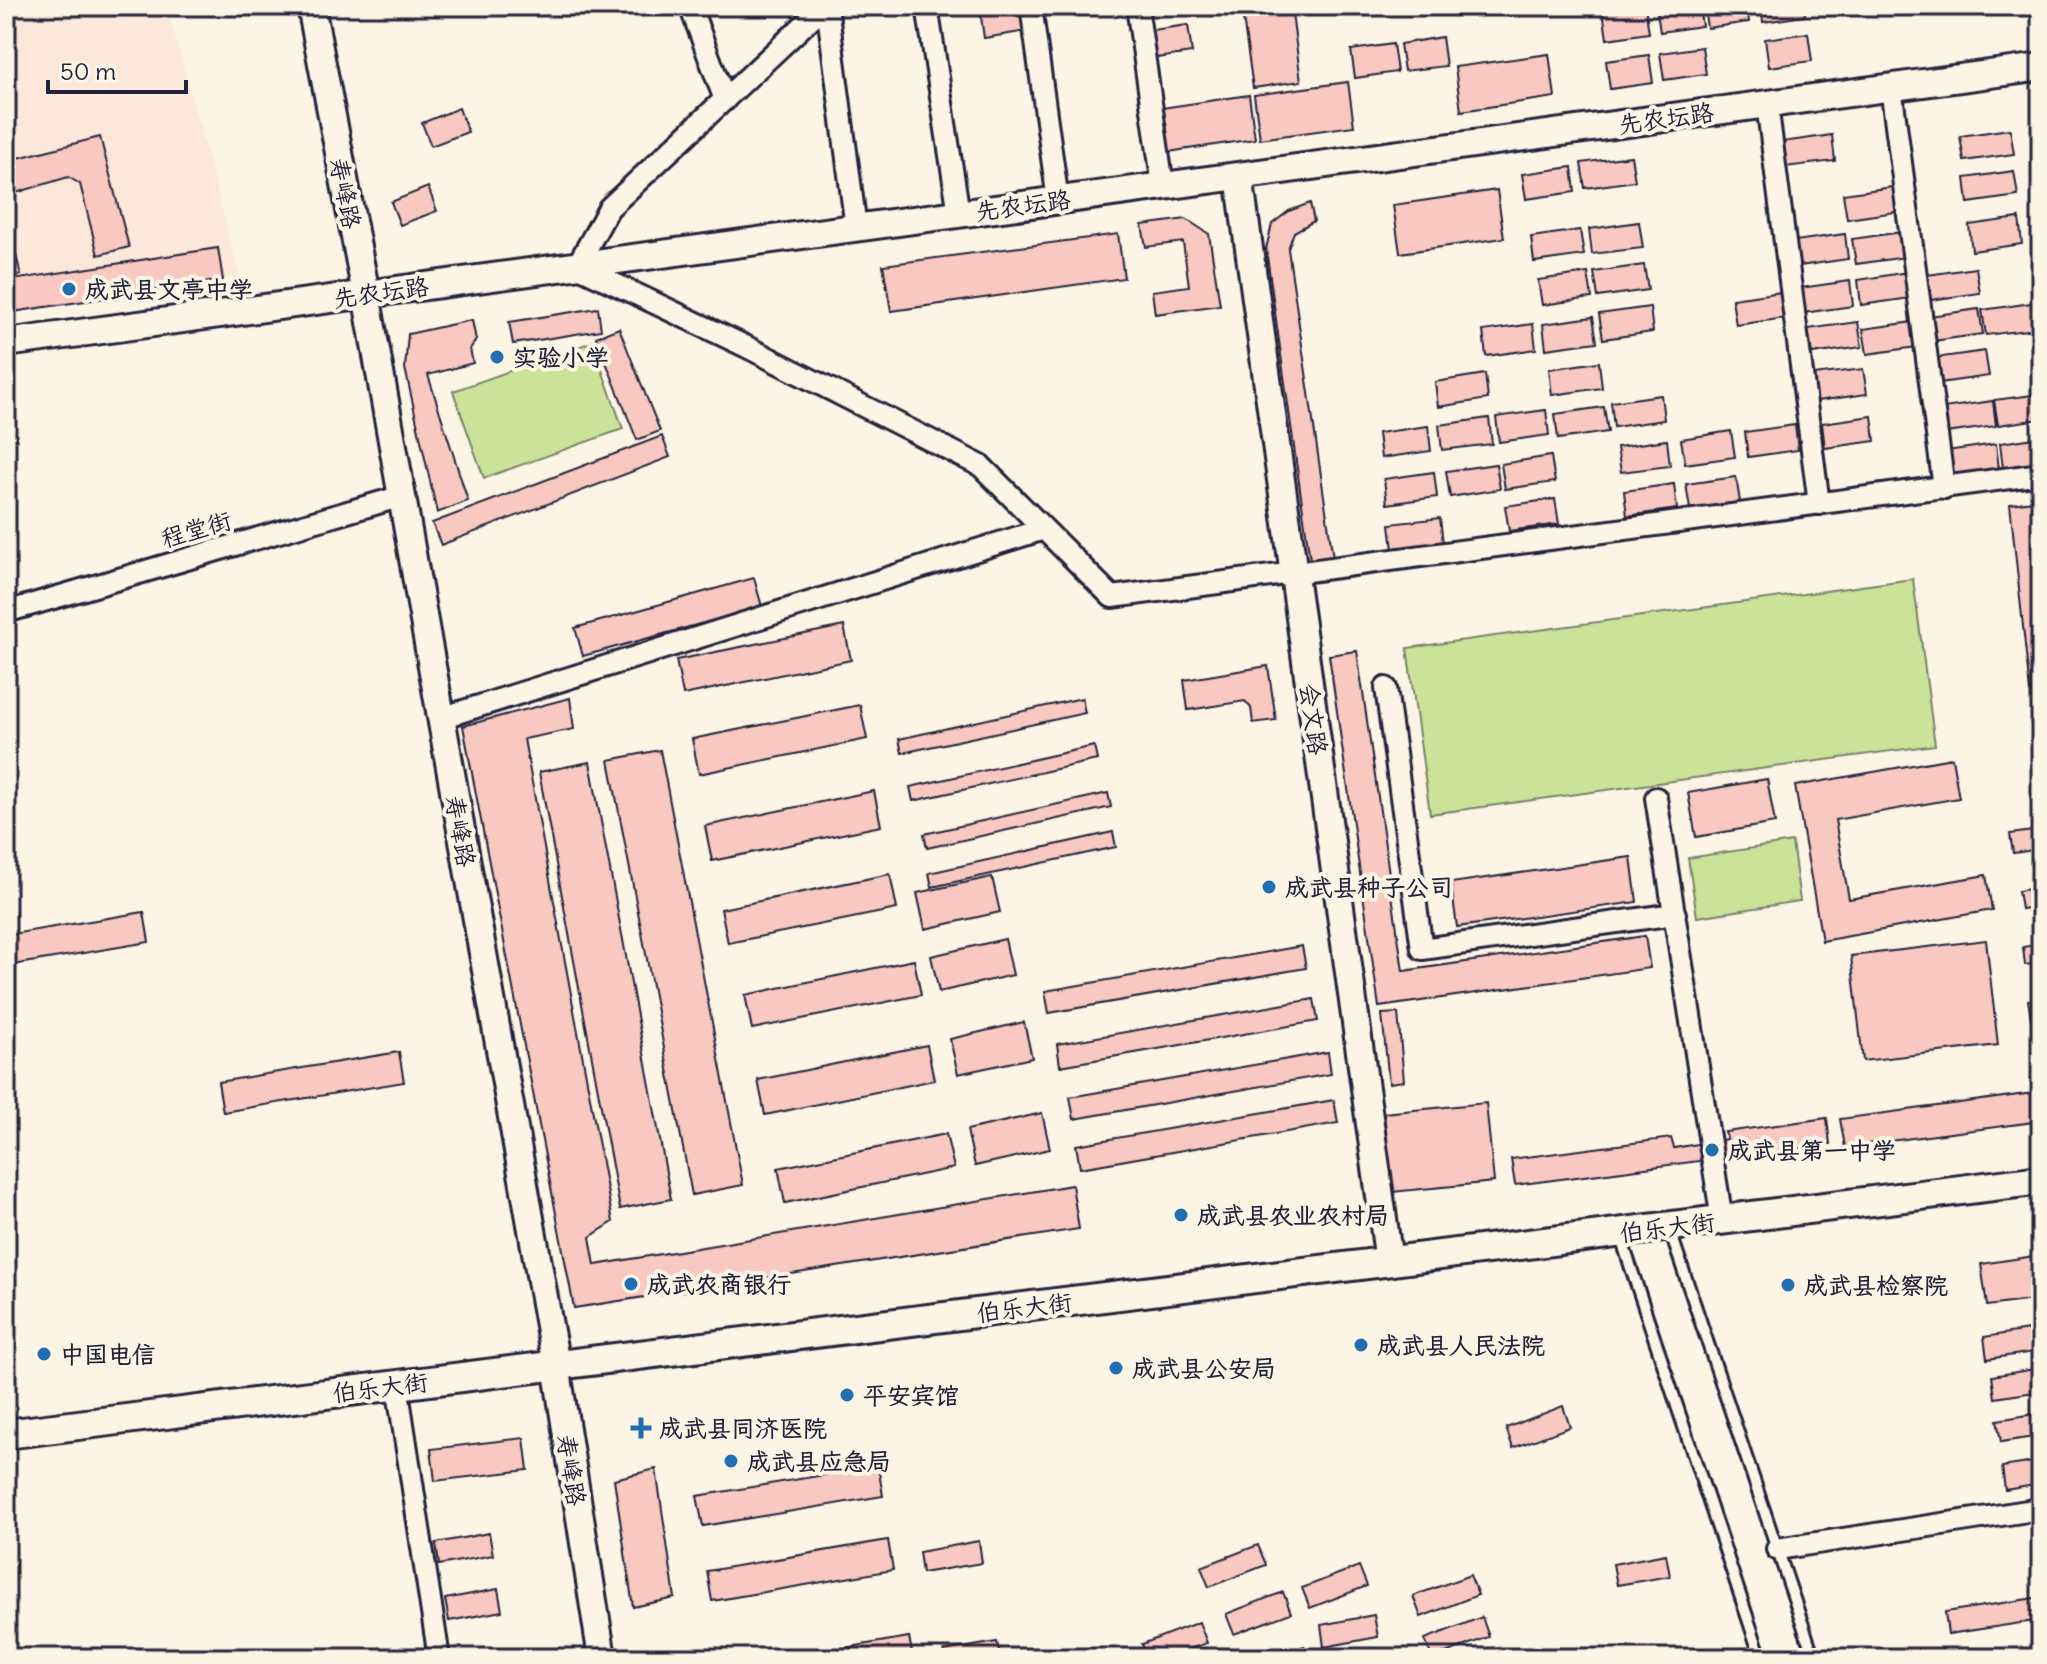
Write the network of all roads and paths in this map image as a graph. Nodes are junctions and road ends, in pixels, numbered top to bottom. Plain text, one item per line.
1 (311, 6) edge
2 (690, 6) edge
3 (825, 6) edge
4 (927, 6) edge
5 (1031, 6) edge
6 (1137, 6) edge
7 (2041, 67) edge
8 (1891, 87) junction
9 (725, 100) junction
10 (1767, 104) junction
11 (1239, 176) junction
12 (1163, 186) junction
13 (1058, 201) junction
14 (959, 214) junction
15 (856, 228) junction
16 (577, 266) junction
17 (366, 294) junction
18 (6, 343) edge
19 (2041, 474) edge
20 (1944, 488) junction
21 (402, 496) junction
22 (1819, 504) junction
23 (1044, 529) junction
24 (1294, 574) junction
25 (6, 612) edge
26 (1386, 688) dead end
27 (441, 718) junction
28 (1656, 798) dead end
29 (1675, 914) junction
30 (2041, 1180) edge
31 (1722, 1220) junction
32 (1669, 1227) junction
33 (1619, 1233) junction
34 (1389, 1262) junction
35 (556, 1365) junction
36 (397, 1385) junction
37 (6, 1434) edge
38 (2041, 1509) edge
39 (1777, 1549) junction
40 (439, 1658) edge
41 (602, 1658) edge
42 (1761, 1658) edge
43 (1814, 1658) edge

1 - 17 street, 寿峰路
2 - 9 street
3 - 9 street
3 - 15 street
4 - 14 street
5 - 13 street
6 - 12 street
7 - 8 street, 先农坛路
8 - 10 street, 先农坛路
8 - 20 street
9 - 16 street
10 - 11 street, 先农坛路
10 - 22 street
11 - 12 street, 先农坛路
11 - 24 street, 会文路
12 - 13 street, 先农坛路
13 - 14 street, 先农坛路
14 - 15 street, 先农坛路
15 - 16 street, 先农坛路
16 - 17 street, 先农坛路
16 - 23 street
17 - 18 street, 先农坛路
17 - 21 street, 寿峰路
19 - 20 street
20 - 22 street
21 - 25 street, 程堂街
21 - 27 street, 寿峰路
22 - 24 street
23 - 24 street
23 - 27 street
24 - 34 street, 会文路
26 - 29 street
27 - 35 street, 寿峰路
28 - 29 street
29 - 31 street
30 - 31 main road, 伯乐大街
31 - 32 main road, 伯乐大街
32 - 33 main road, 伯乐大街
32 - 39 lane
33 - 34 main road, 伯乐大街
33 - 42 lane
34 - 35 main road, 伯乐大街
35 - 36 main road, 伯乐大街
35 - 41 street, 寿峰路
36 - 37 main road, 伯乐大街
36 - 40 street
38 - 39 street
39 - 43 lane

